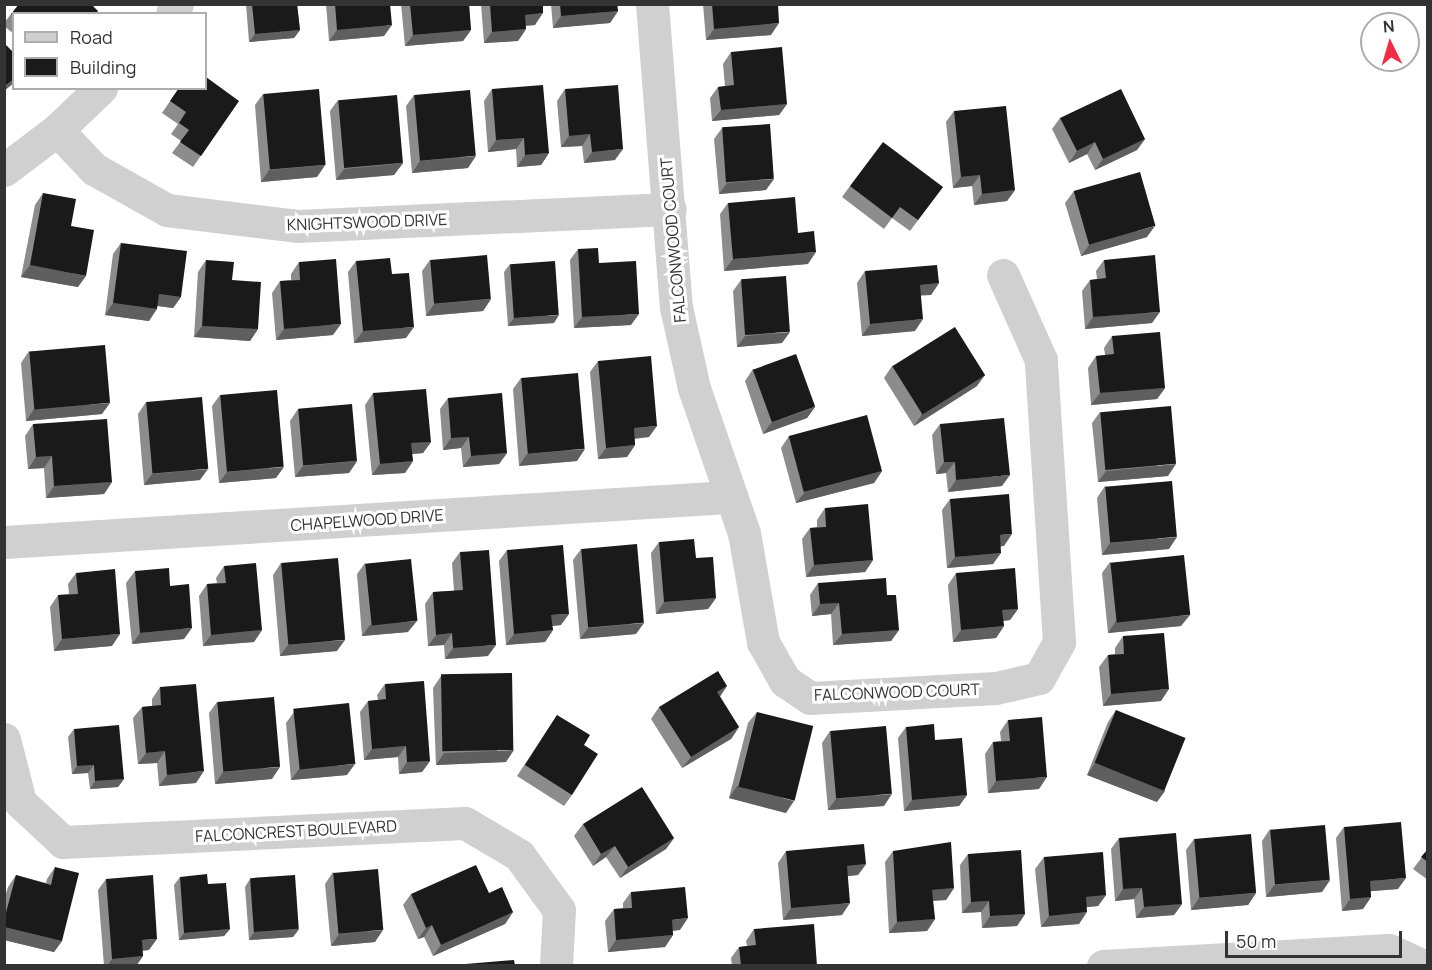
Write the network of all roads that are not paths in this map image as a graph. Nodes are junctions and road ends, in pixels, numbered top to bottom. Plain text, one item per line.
1 (652, 4) edge
2 (99, 90) edge
3 (57, 130) junction
4 (4, 170) edge
5 (670, 209) junction
6 (1003, 275) dead end
7 (729, 498) junction
8 (4, 542) edge
9 (4, 740) edge
10 (1151, 964) edge
11 (556, 966) edge
12 (1103, 966) edge
13 (1423, 966) edge

1 - 5 street, FALCONWOOD COURT
2 - 3 street
3 - 4 street
3 - 5 street, KNIGHTSWOOD DRIVE
5 - 7 street, FALCONWOOD COURT
6 - 7 street, FALCONWOOD COURT
7 - 8 street, CHAPELWOOD DRIVE
9 - 11 street, FALCONCREST BOULEVARD
10 - 12 street
10 - 13 street

